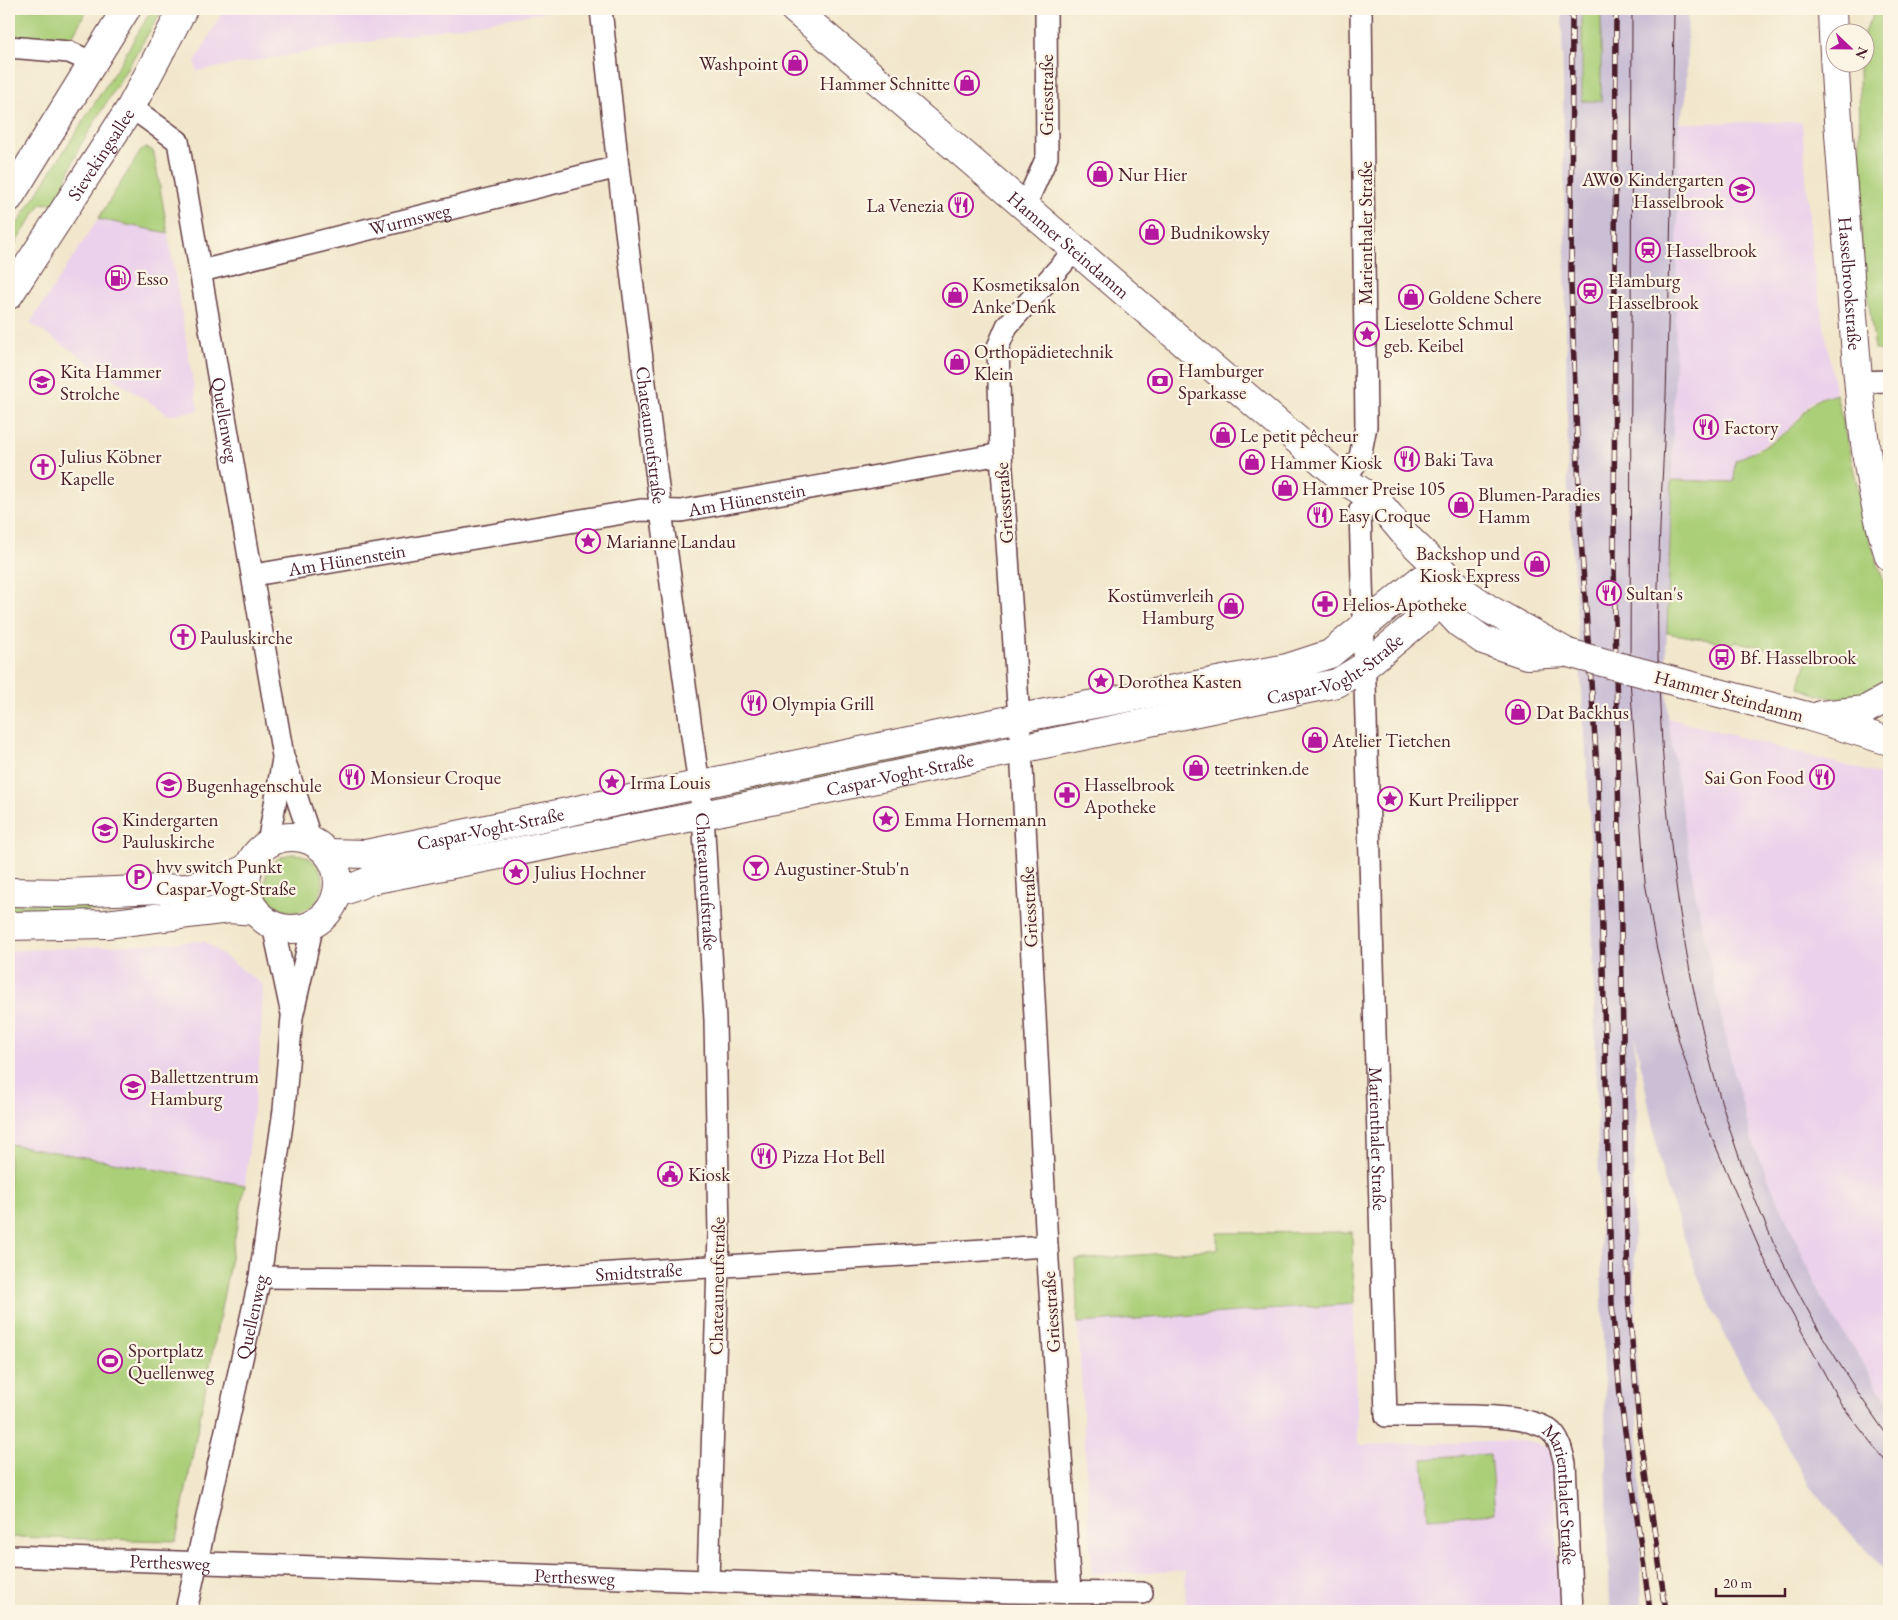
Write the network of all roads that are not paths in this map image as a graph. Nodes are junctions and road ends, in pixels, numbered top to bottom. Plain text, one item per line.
1 (126, 9) edge
2 (183, 9) edge
3 (601, 9) edge
4 (794, 9) edge
5 (1046, 9) edge
6 (1361, 9) edge
7 (1832, 9) edge
8 (9, 47) edge
9 (94, 63) junction
10 (131, 107) junction
11 (618, 166) junction
12 (9, 198) edge
13 (1025, 206) junction
14 (1075, 250) junction
15 (201, 270) junction
16 (9, 295) edge
17 (1889, 381) edge
18 (1859, 382) junction
19 (1001, 454) junction
20 (1344, 480) junction
21 (1360, 510) junction
22 (661, 511) junction
23 (1889, 556) edge
24 (254, 575) junction
25 (1420, 580) junction
26 (1445, 591) junction
27 (1362, 629) junction
28 (1365, 666) junction
29 (1889, 697) edge
30 (1807, 716) junction
31 (1019, 718) junction
32 (1889, 741) edge
33 (1021, 748) junction
34 (283, 756) junction
35 (700, 784) junction
36 (703, 815) junction
37 (268, 843) junction
38 (320, 847) junction
39 (248, 868) junction
40 (9, 892) edge
41 (337, 894) junction
42 (264, 918) junction
43 (313, 924) junction
44 (9, 926) edge
45 (292, 1017) junction
46 (1047, 1246) junction
47 (718, 1267) junction
48 (260, 1277) junction
49 (9, 1556) edge
50 (199, 1564) junction
51 (708, 1580) junction
52 (1070, 1592) junction
53 (1142, 1593) dead end
54 (186, 1611) edge
55 (1572, 1611) edge

1 - 9 street
2 - 10 street, Sievekingsallee
3 - 11 street, Chateauneufstraße
4 - 13 street, Hammer Steindamm
5 - 13 street, Griesstraße
6 - 20 street, Marienthaler Straße
7 - 18 street, Hasselbrookstraße
8 - 9 street
9 - 12 street
10 - 15 street, Quellenweg
10 - 16 street, Sievekingsallee
11 - 15 street, Wurmsweg
11 - 22 street, Chateauneufstraße
13 - 14 street, Hammer Steindamm
14 - 19 street, Griesstraße
14 - 20 street, Hammer Steindamm
15 - 24 street, Quellenweg
17 - 18 street
18 - 23 street, Hasselbrookstraße
19 - 22 street, Am Hünenstein
19 - 31 street, Griesstraße
20 - 21 street, Hammer Steindamm
20 - 26 street, Hammer Steindamm
21 - 25 street, Hammer Steindamm
21 - 27 street, Marienthaler Straße
22 - 24 street, Am Hünenstein
22 - 35 street, Chateauneufstraße
24 - 34 street, Quellenweg
25 - 26 street, Hammer Steindamm
25 - 27 street, Caspar-Voght-Straße
26 - 28 street, Caspar-Voght-Straße
26 - 30 street, Hammer Steindamm, bridge
27 - 28 street, Marienthaler Straße
27 - 31 street, Caspar-Voght-Straße
28 - 33 street, Caspar-Voght-Straße
28 - 55 street, Marienthaler Straße
29 - 30 street
30 - 32 street, Hammer Steindamm
31 - 33 street, Griesstraße
31 - 35 street, Caspar-Voght-Straße
33 - 36 street, Caspar-Voght-Straße
33 - 46 street, Griesstraße
34 - 37 street, Quellenweg
34 - 38 street, Quellenweg
35 - 36 street, Chateauneufstraße
35 - 38 street, Caspar-Voght-Straße
36 - 41 street, Caspar-Voght-Straße
36 - 47 street, Chateauneufstraße
37 - 38 street, Caspar-Voght-Straße
37 - 39 street
38 - 41 street
39 - 40 street
39 - 42 street
41 - 43 street
42 - 43 street
42 - 44 street
42 - 45 street, Quellenweg
43 - 45 street, Quellenweg
45 - 48 street, Quellenweg
46 - 47 street, Smidtstraße
46 - 52 street, Griesstraße
47 - 48 street, Smidtstraße
47 - 51 street, Chateauneufstraße
48 - 50 street, Quellenweg
49 - 50 street, Perthesweg
50 - 51 street, Perthesweg
50 - 54 street, Quellenweg
51 - 52 street, Perthesweg
52 - 53 street, Perthesweg

